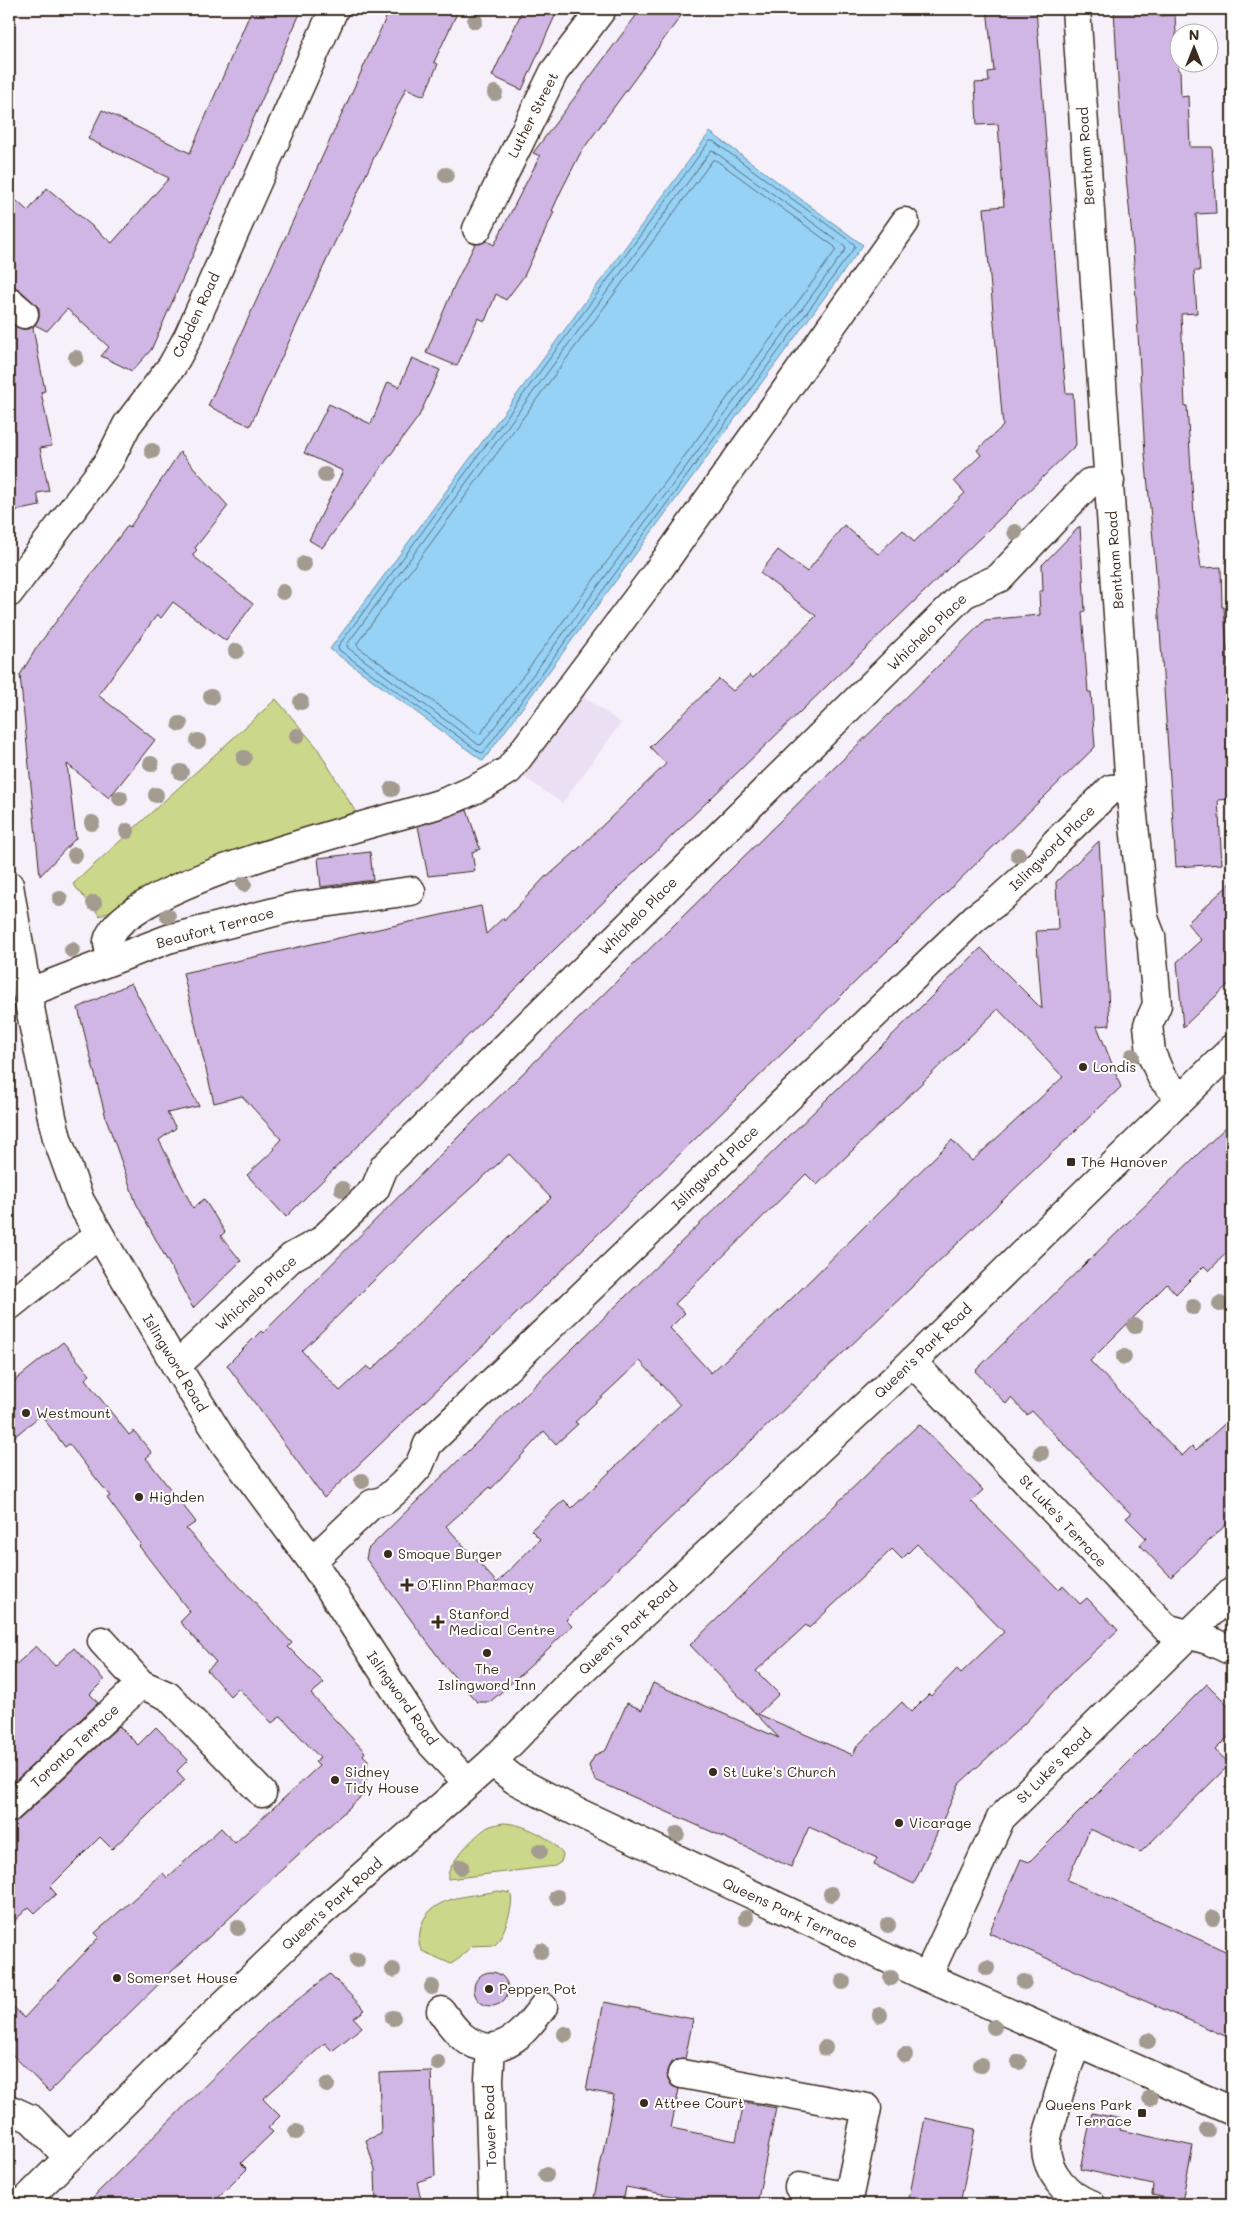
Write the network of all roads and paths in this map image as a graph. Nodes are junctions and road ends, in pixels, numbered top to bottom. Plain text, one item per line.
1 (334, 9) edge
2 (602, 9) edge
3 (1076, 9) edge
4 (905, 222) dead end
5 (477, 229) dead end
6 (1110, 481) junction
7 (9, 593) edge
8 (1130, 788) junction
9 (9, 885) edge
10 (411, 891) dead end
11 (113, 959) junction
12 (27, 993) junction
13 (1232, 1049) edge
14 (1181, 1098) junction
15 (98, 1235) junction
16 (9, 1306) edge
17 (912, 1362) junction
18 (176, 1366) junction
19 (312, 1561) junction
20 (1232, 1592) edge
21 (1186, 1635) junction
22 (102, 1642) dead end
23 (1232, 1651) edge
24 (141, 1684) junction
25 (492, 1762) junction
26 (468, 1783) junction
27 (262, 1793) dead end
28 (9, 1808) edge
29 (927, 1977) junction
30 (543, 2007) dead end
31 (441, 2012) dead end
32 (1077, 2044) junction
33 (492, 2048) junction
34 (682, 2074) dead end
35 (9, 2109) edge
36 (1232, 2112) edge
37 (68, 2157) junction
38 (799, 2187) dead end
39 (848, 2201) edge
40 (22, 2204) edge
41 (493, 2204) edge
42 (1091, 2204) edge

1 - 7 street, Cobden Road
2 - 5 street, Luther Street
3 - 6 street, Bentham Road
4 - 11 street
6 - 8 street, Bentham Road
6 - 18 street, Whichelo Place
8 - 14 street, Bentham Road
8 - 19 street, Islingword Place
9 - 12 street, Islingword Road
10 - 11 street, Beaufort Terrace
11 - 12 street, Beaufort Terrace
12 - 15 street, Islingword Road
13 - 14 street, Queen's Park Road
14 - 17 street, Queen's Park Road
15 - 16 street
15 - 18 street, Islingword Road
17 - 21 street, St Luke's Terrace
17 - 25 street, Queen's Park Road
18 - 19 street, Islingword Road
19 - 26 street, Islingword Road
20 - 21 street, St Luke's Road
21 - 23 street, St Luke's Terrace
21 - 29 street, St Luke's Road
22 - 24 street
24 - 27 street
24 - 28 street, Toronto Terrace
25 - 26 street, Queen's Park Road
25 - 29 street, Queens Park Terrace
26 - 37 street, Queen's Park Road
29 - 32 street, Queens Park Terrace
30 - 33 street
31 - 33 street
32 - 36 street, Queens Park Terrace
32 - 42 street
33 - 41 street, Tower Road
34 - 39 street
35 - 37 street
37 - 40 street, Queen's Park Road
38 - 39 street

